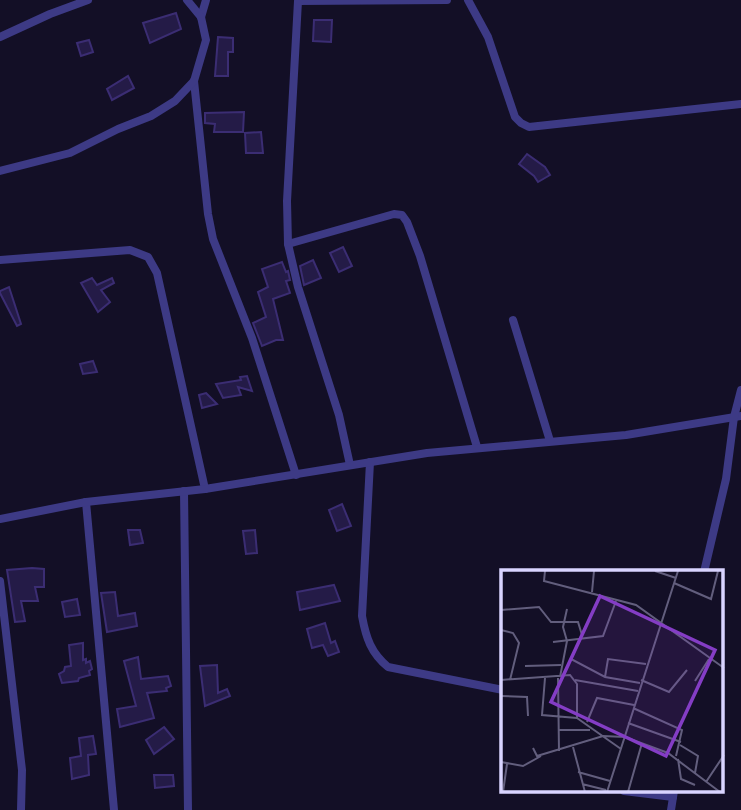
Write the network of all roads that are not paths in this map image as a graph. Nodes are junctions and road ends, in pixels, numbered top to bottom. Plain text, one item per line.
1 (89, 0) edge
2 (187, 0) edge
3 (206, 0) edge
4 (298, 0) edge
5 (447, 0) edge
6 (468, 0) edge
7 (201, 17) junction
8 (0, 37) edge
9 (194, 81) junction
10 (741, 104) edge
11 (0, 172) edge
12 (288, 244) junction
13 (0, 260) edge
14 (513, 320) dead end
15 (741, 390) edge
16 (737, 416) edge
17 (550, 441) junction
18 (477, 447) junction
19 (370, 462) junction
20 (350, 465) junction
21 (296, 475) junction
22 (205, 489) junction
23 (184, 491) junction
24 (86, 502) junction
25 (0, 519) edge
26 (704, 570) edge
27 (0, 581) edge
28 (3, 637) edge
29 (501, 690) edge
30 (640, 792) edge
31 (673, 794) edge
32 (21, 810) edge
33 (114, 810) edge
34 (188, 810) edge
35 (671, 810) edge

1 - 8 street
2 - 7 street
3 - 7 street
4 - 5 street
4 - 12 street
6 - 10 street
7 - 9 street
9 - 11 street
9 - 21 street
12 - 18 street
12 - 20 street
13 - 22 street
14 - 17 street
15 - 16 street
16 - 17 street
16 - 26 street
17 - 18 street
18 - 19 street
19 - 20 street
19 - 29 street
20 - 21 street
21 - 22 street
22 - 23 street
23 - 24 street
23 - 34 street
24 - 25 street
24 - 33 street
27 - 28 street
28 - 32 street
30 - 31 street
31 - 35 street

